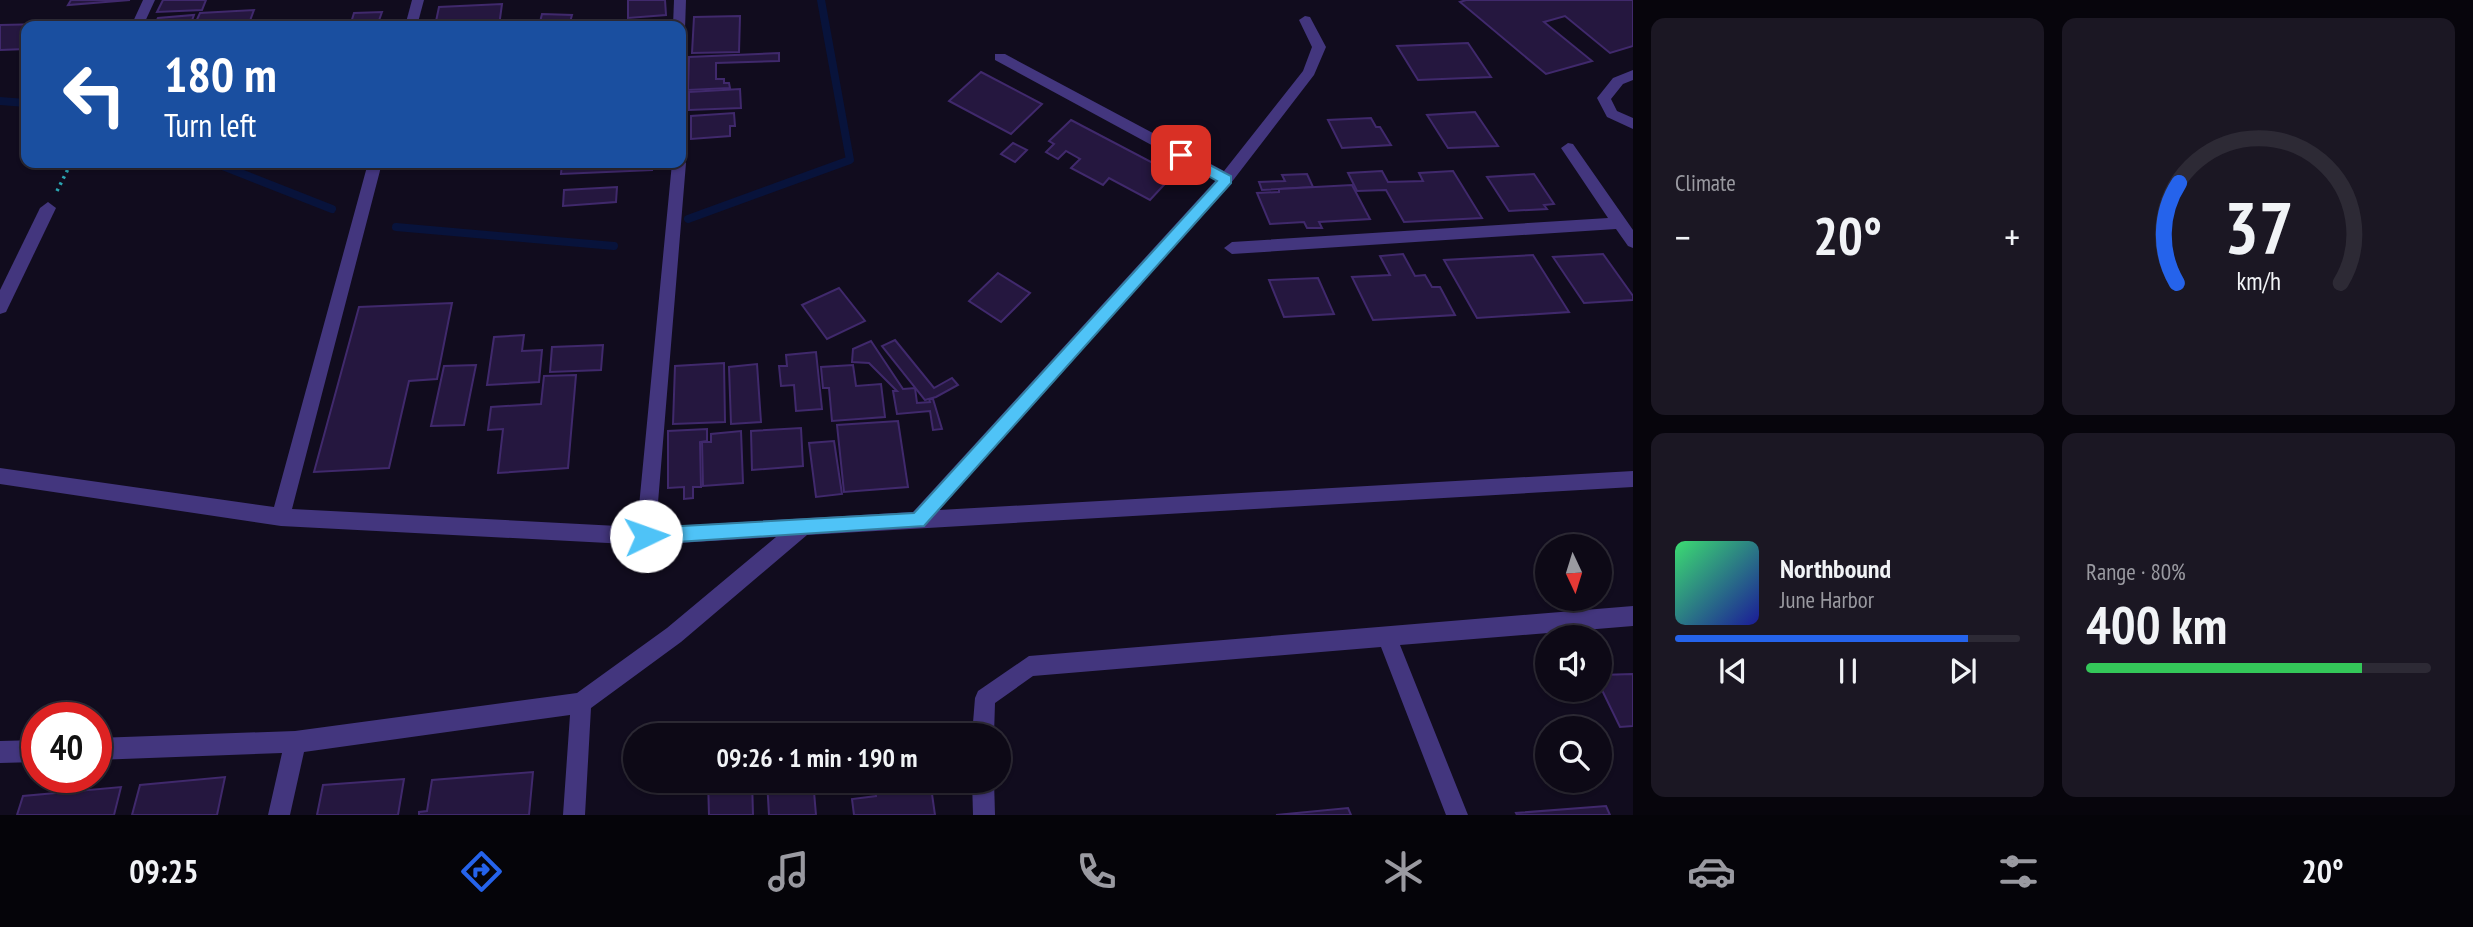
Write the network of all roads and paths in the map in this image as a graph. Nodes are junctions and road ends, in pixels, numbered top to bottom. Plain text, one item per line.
1 (149, 0) edge
2 (418, 0) edge
3 (680, 0) edge
4 (1304, 20) dead end
5 (139, 21) edge
6 (412, 21) edge
7 (680, 21) edge
8 (1000, 57) dead end
9 (1633, 75) edge
10 (1633, 124) edge
11 (1568, 148) dead end
12 (68, 168) edge
13 (374, 168) edge
14 (679, 168) edge
15 (1226, 180) junction
16 (48, 208) joint
17 (1620, 223) junction
18 (1633, 242) edge
19 (1231, 248) dead end
20 (0, 307) edge
21 (0, 476) edge
22 (1633, 479) edge
23 (281, 517) junction
24 (918, 520) junction
25 (804, 526) junction
26 (646, 536) junction
27 (1633, 616) edge
28 (1386, 635) junction
29 (581, 703) junction
30 (984, 723) edge
31 (295, 742) junction
32 (112, 748) edge
33 (21, 753) edge
34 (1, 755) edge
35 (983, 793) edge
36 (279, 815) edge
37 (574, 815) edge
38 (984, 815) edge
39 (1457, 815) edge

1 - 5 street
2 - 6 street
3 - 7 street
4 - 15 street
8 - 15 street
9 - 10 street
11 - 17 street
12 - 16 path
13 - 23 street
14 - 26 street
15 - 24 street
16 - 20 street
17 - 18 street
17 - 19 street
21 - 23 street
22 - 24 street
23 - 26 street
24 - 25 street
25 - 26 street
25 - 29 street
27 - 28 street
28 - 30 street
28 - 39 street
29 - 31 street
29 - 37 street
31 - 32 street
31 - 36 street
33 - 34 street
35 - 38 street

